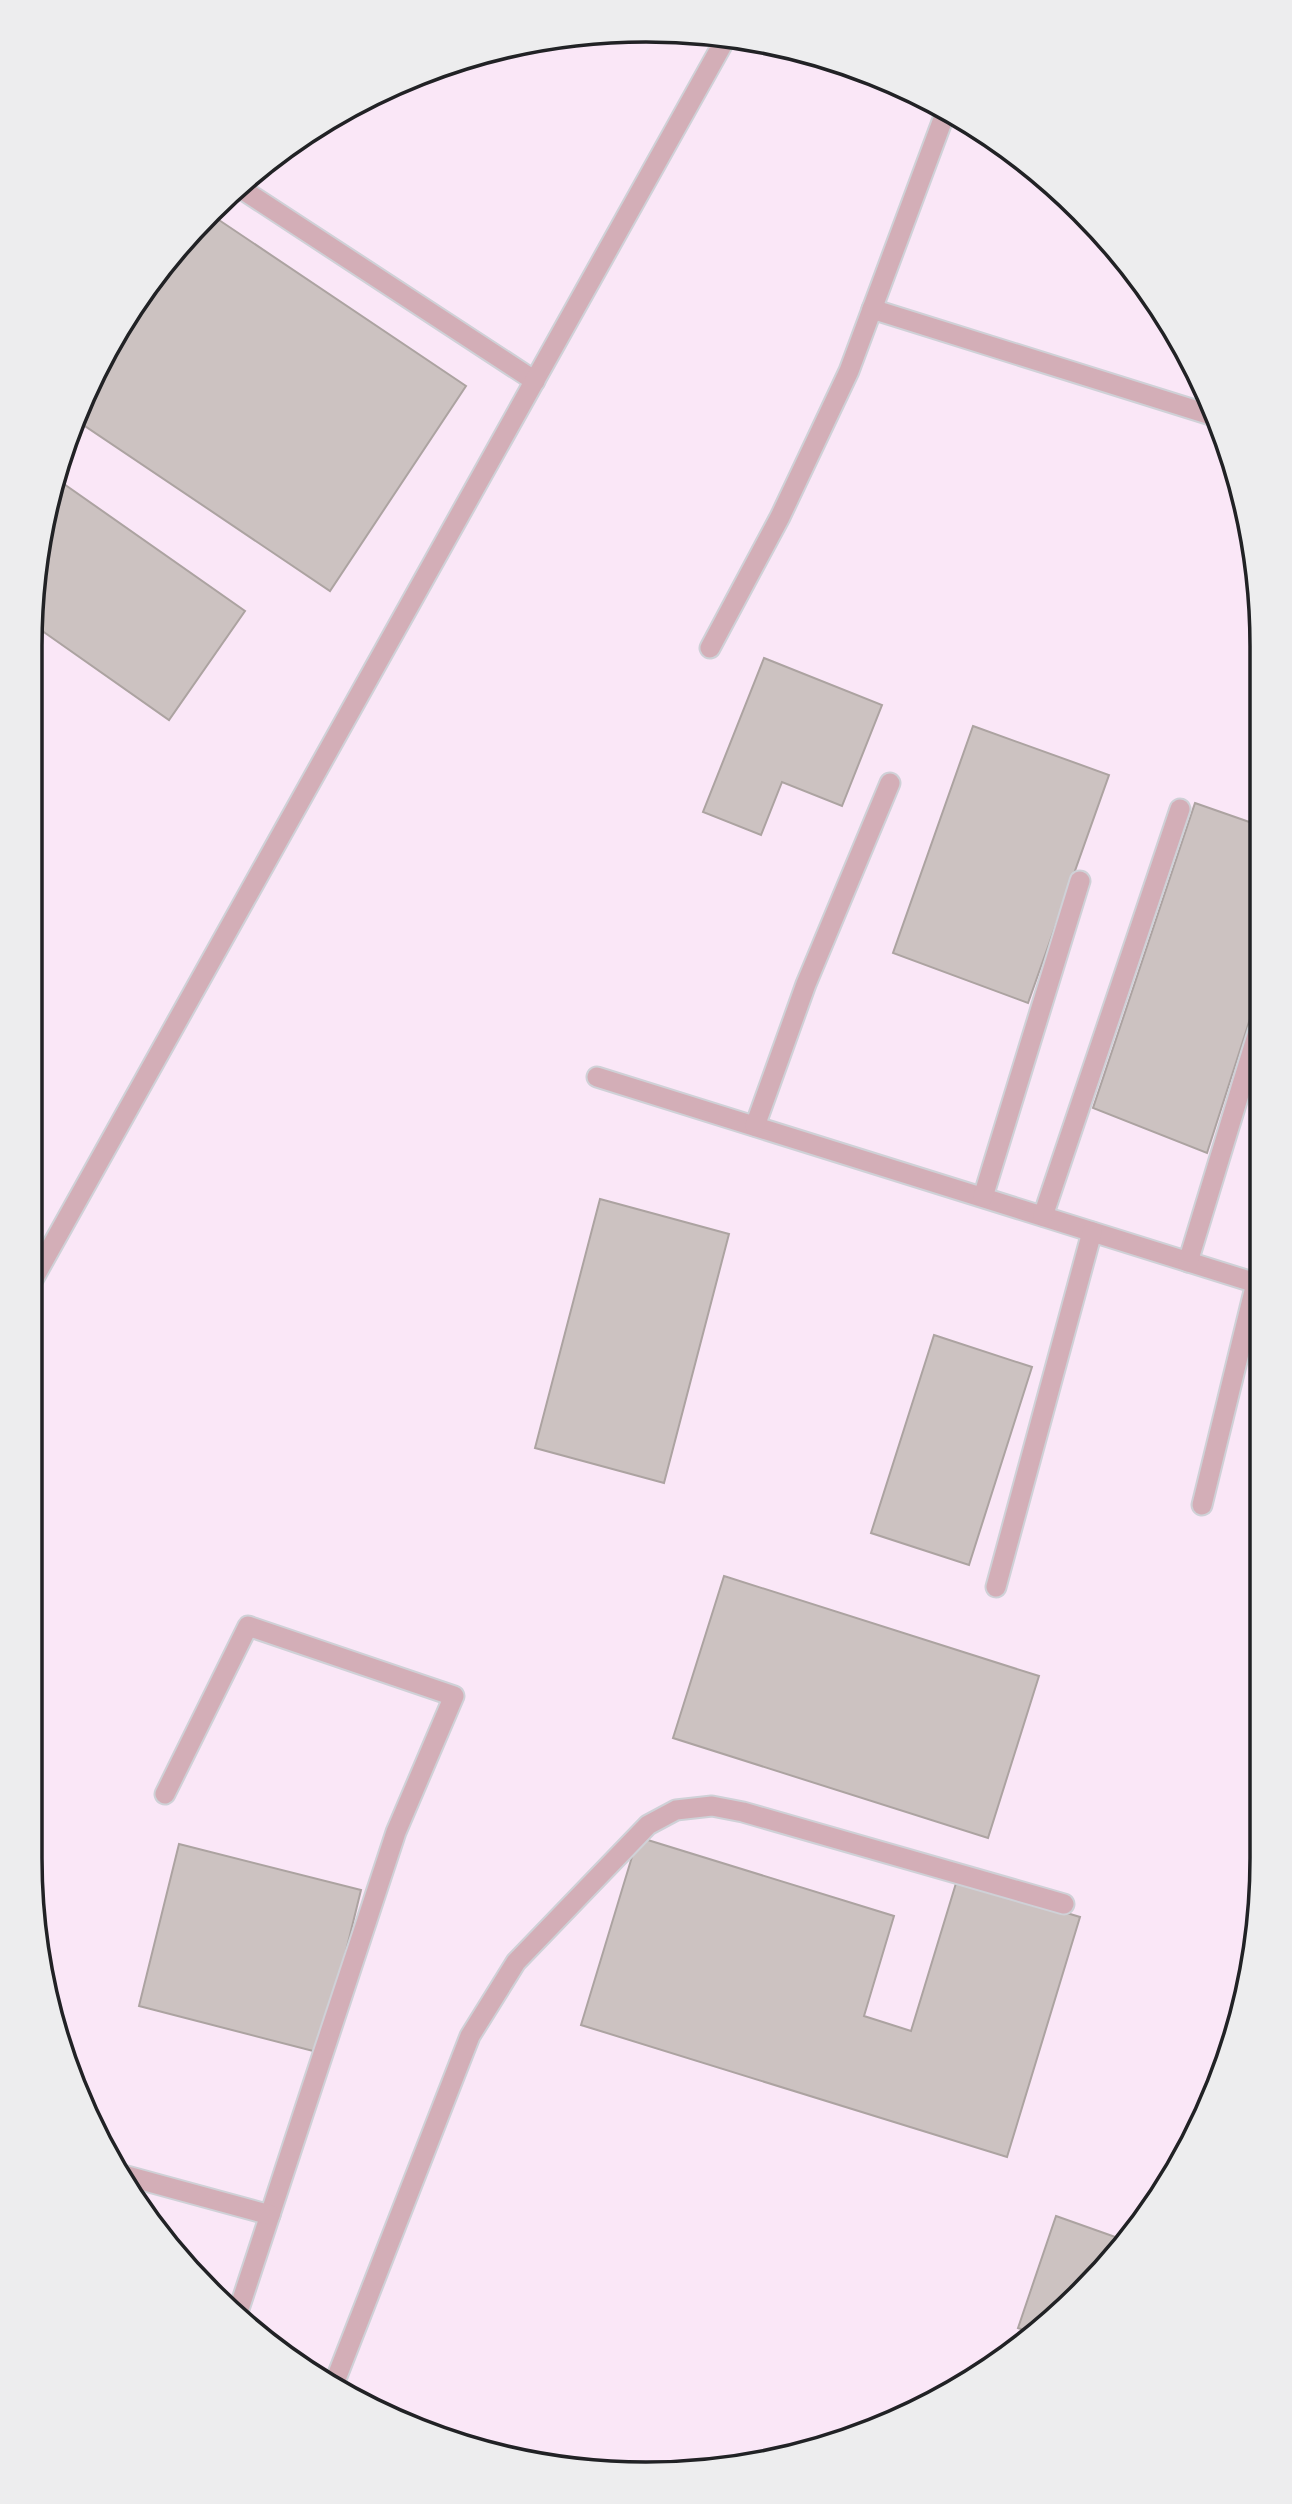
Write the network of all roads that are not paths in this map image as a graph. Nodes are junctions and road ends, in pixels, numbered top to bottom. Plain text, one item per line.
1 (721, 47) edge
2 (943, 120) edge
3 (247, 193) edge
4 (872, 309) junction
5 (535, 381) junction
6 (1202, 411) edge
7 (709, 648) dead end
8 (890, 783) dead end
9 (1180, 810) dead end
10 (1080, 881) dead end
11 (1250, 1058) edge
12 (597, 1077) dead end
13 (755, 1126) junction
14 (983, 1197) junction
15 (1043, 1216) junction
16 (1092, 1232) junction
17 (1188, 1262) junction
18 (42, 1264) edge
19 (1250, 1281) edge
20 (1250, 1316) edge
21 (1202, 1505) dead end
22 (996, 1587) dead end
23 (165, 1794) dead end
24 (1064, 1904) dead end
25 (134, 2178) edge
26 (270, 2215) junction
27 (240, 2305) edge
28 (337, 2377) edge

1 - 5 lane
2 - 4 lane
3 - 5 lane
4 - 6 lane
4 - 7 lane
5 - 18 lane
8 - 13 lane
9 - 15 lane
10 - 14 lane
11 - 17 lane
12 - 13 lane
13 - 14 lane
14 - 15 lane
15 - 16 lane
16 - 17 lane
16 - 22 lane
17 - 19 lane
20 - 21 lane
23 - 26 lane
24 - 28 lane
25 - 26 lane
26 - 27 lane

